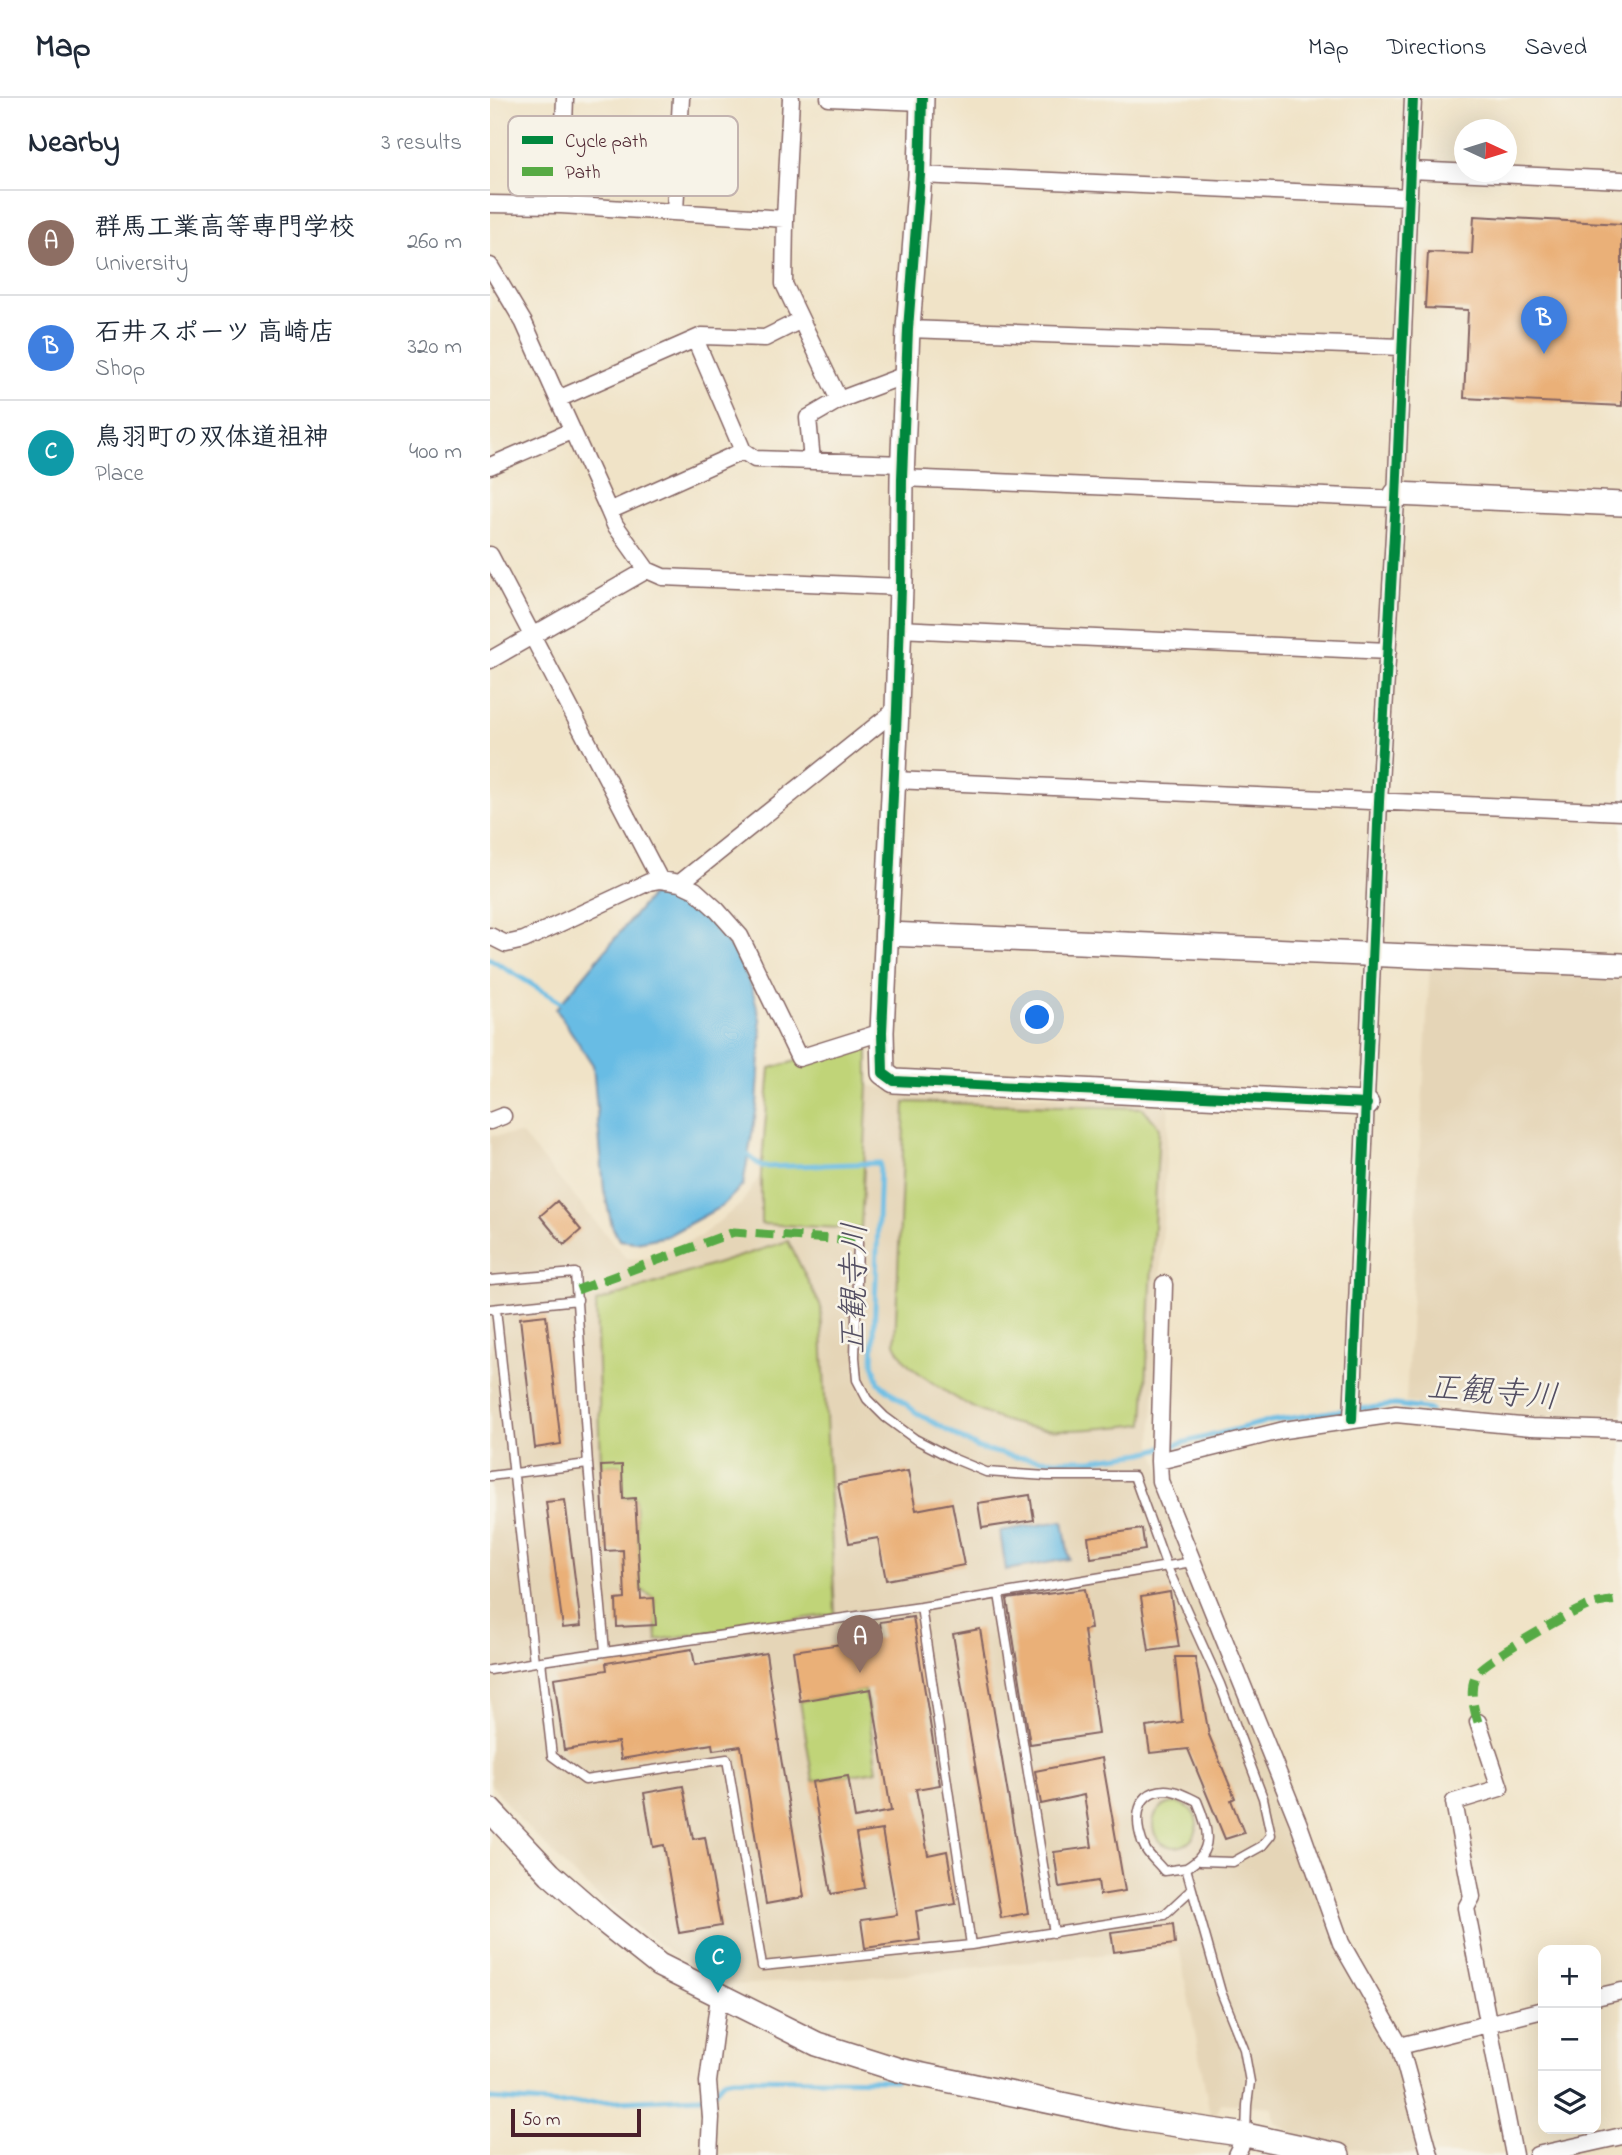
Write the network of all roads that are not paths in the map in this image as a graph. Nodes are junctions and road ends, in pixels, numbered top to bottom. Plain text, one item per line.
1 (565, 98) edge
2 (681, 98) edge
3 (791, 98) edge
4 (829, 98) edge
5 (1413, 98) edge
6 (922, 100) edge
7 (564, 116) edge
8 (680, 116) edge
9 (1410, 170) junction
10 (920, 175) junction
11 (1622, 180) edge
12 (561, 196) edge
13 (676, 196) edge
14 (1409, 197) junction
15 (490, 204) edge
16 (561, 205) junction
17 (675, 211) junction
18 (785, 219) junction
19 (490, 266) edge
20 (801, 320) junction
21 (908, 329) junction
22 (695, 339) junction
23 (1402, 347) junction
24 (908, 374) junction
25 (558, 399) junction
26 (839, 400) junction
27 (571, 431) junction
28 (743, 451) junction
29 (812, 461) junction
30 (490, 466) edge
31 (902, 471) junction
32 (1396, 496) junction
33 (1622, 504) edge
34 (609, 511) junction
35 (490, 555) edge
36 (647, 570) junction
37 (901, 587) junction
38 (898, 629) junction
39 (533, 637) junction
40 (1388, 651) junction
41 (490, 660) edge
42 (897, 709) junction
43 (894, 780) junction
44 (1379, 802) junction
45 (1622, 811) edge
46 (660, 880) junction
47 (680, 883) junction
48 (887, 934) junction
49 (490, 936) edge
50 (1373, 953) junction
51 (1622, 965) edge
52 (882, 1032) junction
53 (1367, 1104) junction
54 (858, 1241) dead end
55 (490, 1280) edge
56 (1164, 1284) dead end
57 (578, 1300) junction
58 (493, 1309) edge
59 (1352, 1419) junction
60 (1622, 1430) edge
61 (1159, 1461) junction
62 (588, 1464) junction
63 (512, 1474) junction
64 (490, 1476) edge
65 (1192, 1562) junction
66 (1167, 1567) junction
67 (999, 1594) junction
68 (921, 1607) junction
69 (605, 1651) junction
70 (537, 1661) junction
71 (490, 1670) edge
72 (1478, 1722) dead end
73 (493, 1818) edge
74 (1199, 1861) junction
75 (1186, 1868) junction
76 (1191, 1890) junction
77 (1054, 1933) junction
78 (971, 1945) junction
79 (1622, 1990) edge
80 (719, 1996) junction
81 (1601, 1996) edge
82 (1538, 2011) edge
83 (1488, 2024) junction
84 (1399, 2046) junction
85 (1622, 2136) edge
86 (1241, 2145) edge
87 (1325, 2154) edge
88 (709, 2155) edge
89 (1430, 2155) edge
90 (1514, 2155) edge
91 (1536, 2155) edge

1 - 7 street
2 - 8 street
3 - 18 street
4 - 6 street
5 - 9 street
6 - 10 street
9 - 11 street
9 - 14 street
10 - 14 street
10 - 21 street
12 - 16 street
13 - 17 street
14 - 23 street
15 - 16 street
16 - 17 street
17 - 18 street
18 - 20 street
19 - 25 street
20 - 22 street
20 - 26 street
21 - 23 street
21 - 24 street
22 - 25 street
22 - 28 street
23 - 32 street
24 - 26 street
24 - 31 street
25 - 27 street
26 - 29 street
27 - 30 street
27 - 34 street
28 - 29 street
28 - 34 street
29 - 31 street
31 - 32 street
31 - 37 street
32 - 33 street
32 - 40 street
34 - 36 street
35 - 39 street
36 - 37 street
36 - 39 street
37 - 38 street
38 - 40 street
38 - 42 street
39 - 41 street
39 - 46 street
40 - 44 street
42 - 43 street
42 - 47 street
43 - 44 street
43 - 48 street
44 - 45 street
44 - 50 street
46 - 47 street
46 - 49 street
47 - 52 street
48 - 50 street
48 - 52 street
50 - 51 street
50 - 53 street
52 - 53 street
53 - 59 street
54 - 66 lane
55 - 57 lane
56 - 61 street
57 - 58 lane
57 - 62 lane
58 - 63 lane
59 - 60 street
59 - 61 street
61 - 65 street
62 - 63 lane
62 - 69 lane
63 - 64 lane
63 - 70 lane
65 - 66 lane
65 - 84 street
66 - 67 lane
66 - 74 lane
67 - 68 lane
67 - 77 lane
68 - 69 lane
68 - 78 lane
69 - 70 lane
70 - 71 lane
70 - 78 lane
72 - 83 street
73 - 80 street
74 - 75 lane
74 - 75 lane
75 - 76 lane
76 - 77 lane
76 - 86 lane
77 - 78 lane
79 - 81 street
80 - 86 street
80 - 88 street
82 - 83 street
83 - 84 street
83 - 90 street
84 - 89 street
85 - 91 street
86 - 87 street

